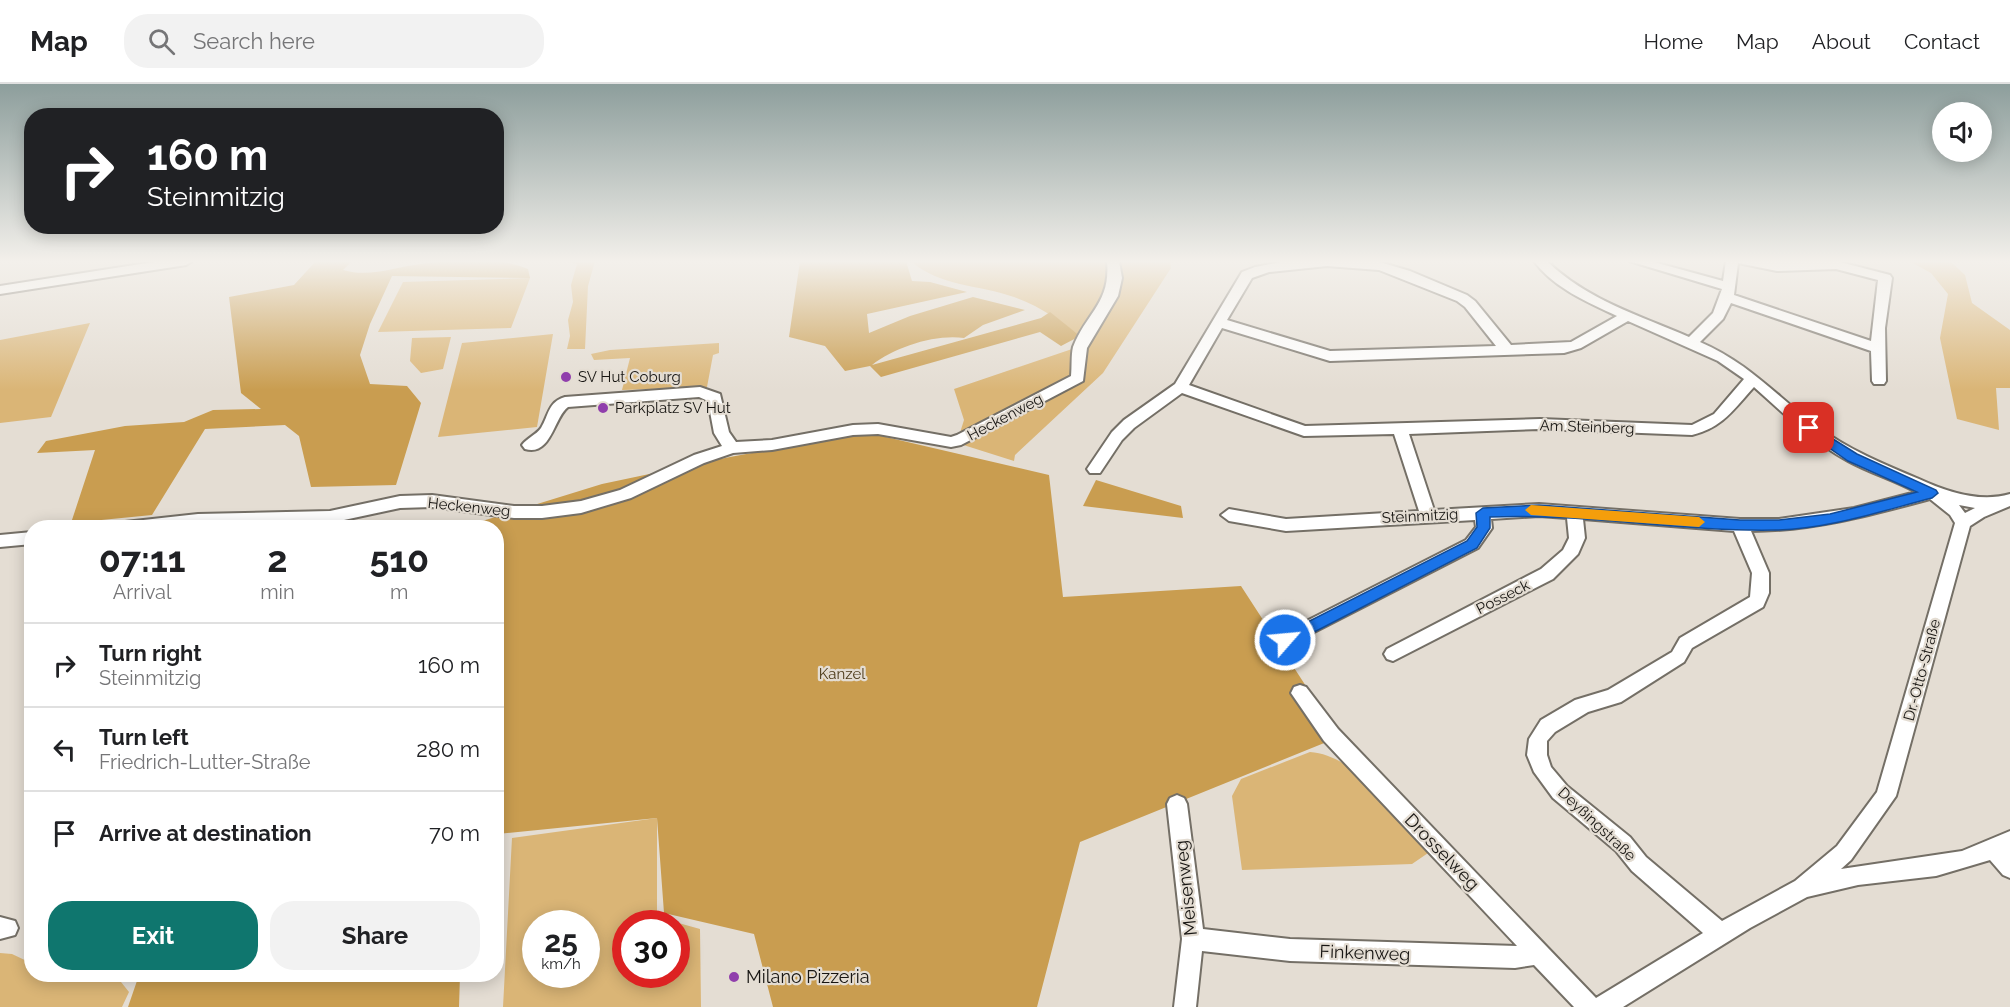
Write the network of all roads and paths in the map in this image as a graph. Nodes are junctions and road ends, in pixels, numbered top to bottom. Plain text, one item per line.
1 (1106, 304) edge
2 (1230, 304) edge
3 (1470, 304) edge
4 (1605, 304) edge
5 (1723, 304) edge
6 (1760, 304) edge
7 (1881, 304) edge
8 (1628, 315) junction
9 (1218, 322) junction
10 (1691, 342) junction
11 (1878, 348) junction
12 (1507, 350) junction
13 (1753, 379) junction
14 (1879, 381) dead end
15 (1180, 387) junction
16 (1400, 429) junction
17 (530, 445) dead end
18 (732, 448) junction
19 (1095, 469) dead end
20 (1932, 493) junction
21 (2003, 503) edge
22 (1574, 512) junction
23 (1483, 513) junction
24 (1230, 515) dead end
25 (1428, 515) junction
26 (218, 520) edge
27 (1963, 523) junction
28 (1740, 525) junction
29 (24, 539) edge
30 (0, 542) edge
31 (1285, 640) dead end
32 (1393, 654) dead end
33 (1300, 693) dead end
34 (1177, 804) dead end
35 (2002, 845) edge
36 (1842, 855) junction
37 (2010, 868) edge
38 (1850, 877) junction
39 (1803, 888) junction
40 (1720, 933) junction
41 (1193, 939) junction
42 (1536, 951) junction
43 (1185, 1007) edge
44 (1589, 1007) edge
45 (1602, 1007) edge

1 - 18 street, Heckenweg
2 - 9 street
3 - 12 street
4 - 8 street
5 - 10 street
6 - 11 street
7 - 11 street
8 - 10 street
8 - 12 street
9 - 12 street
9 - 15 street
10 - 13 street
11 - 14 street
13 - 16 street, Am Steinberg
13 - 20 street
15 - 16 street, Am Steinberg
15 - 19 street
16 - 25 street
17 - 18 street
18 - 26 street, Heckenweg
20 - 21 street
20 - 27 street
20 - 28 street, Steinmitzig
21 - 27 street
22 - 23 street, Steinmitzig
22 - 28 street, Steinmitzig
22 - 32 street, Posseck
23 - 25 street, Steinmitzig
23 - 31 street
24 - 25 street, Steinmitzig
27 - 36 street, Dr.-Otto-Straße
28 - 40 street, Deyßingstraße
29 - 30 street
33 - 42 street, Drosselweg
34 - 41 street, Meisenweg
35 - 37 street
35 - 38 street, Dr.-Otto-Straße
36 - 38 street
36 - 39 street, Dr.-Otto-Straße
38 - 39 street, Dr.-Otto-Straße
39 - 40 street, Dr.-Otto-Straße
40 - 45 street, Dr.-Otto-Straße
41 - 42 street, Finkenweg
41 - 43 street, Meisenweg
42 - 44 street, Drosselweg

